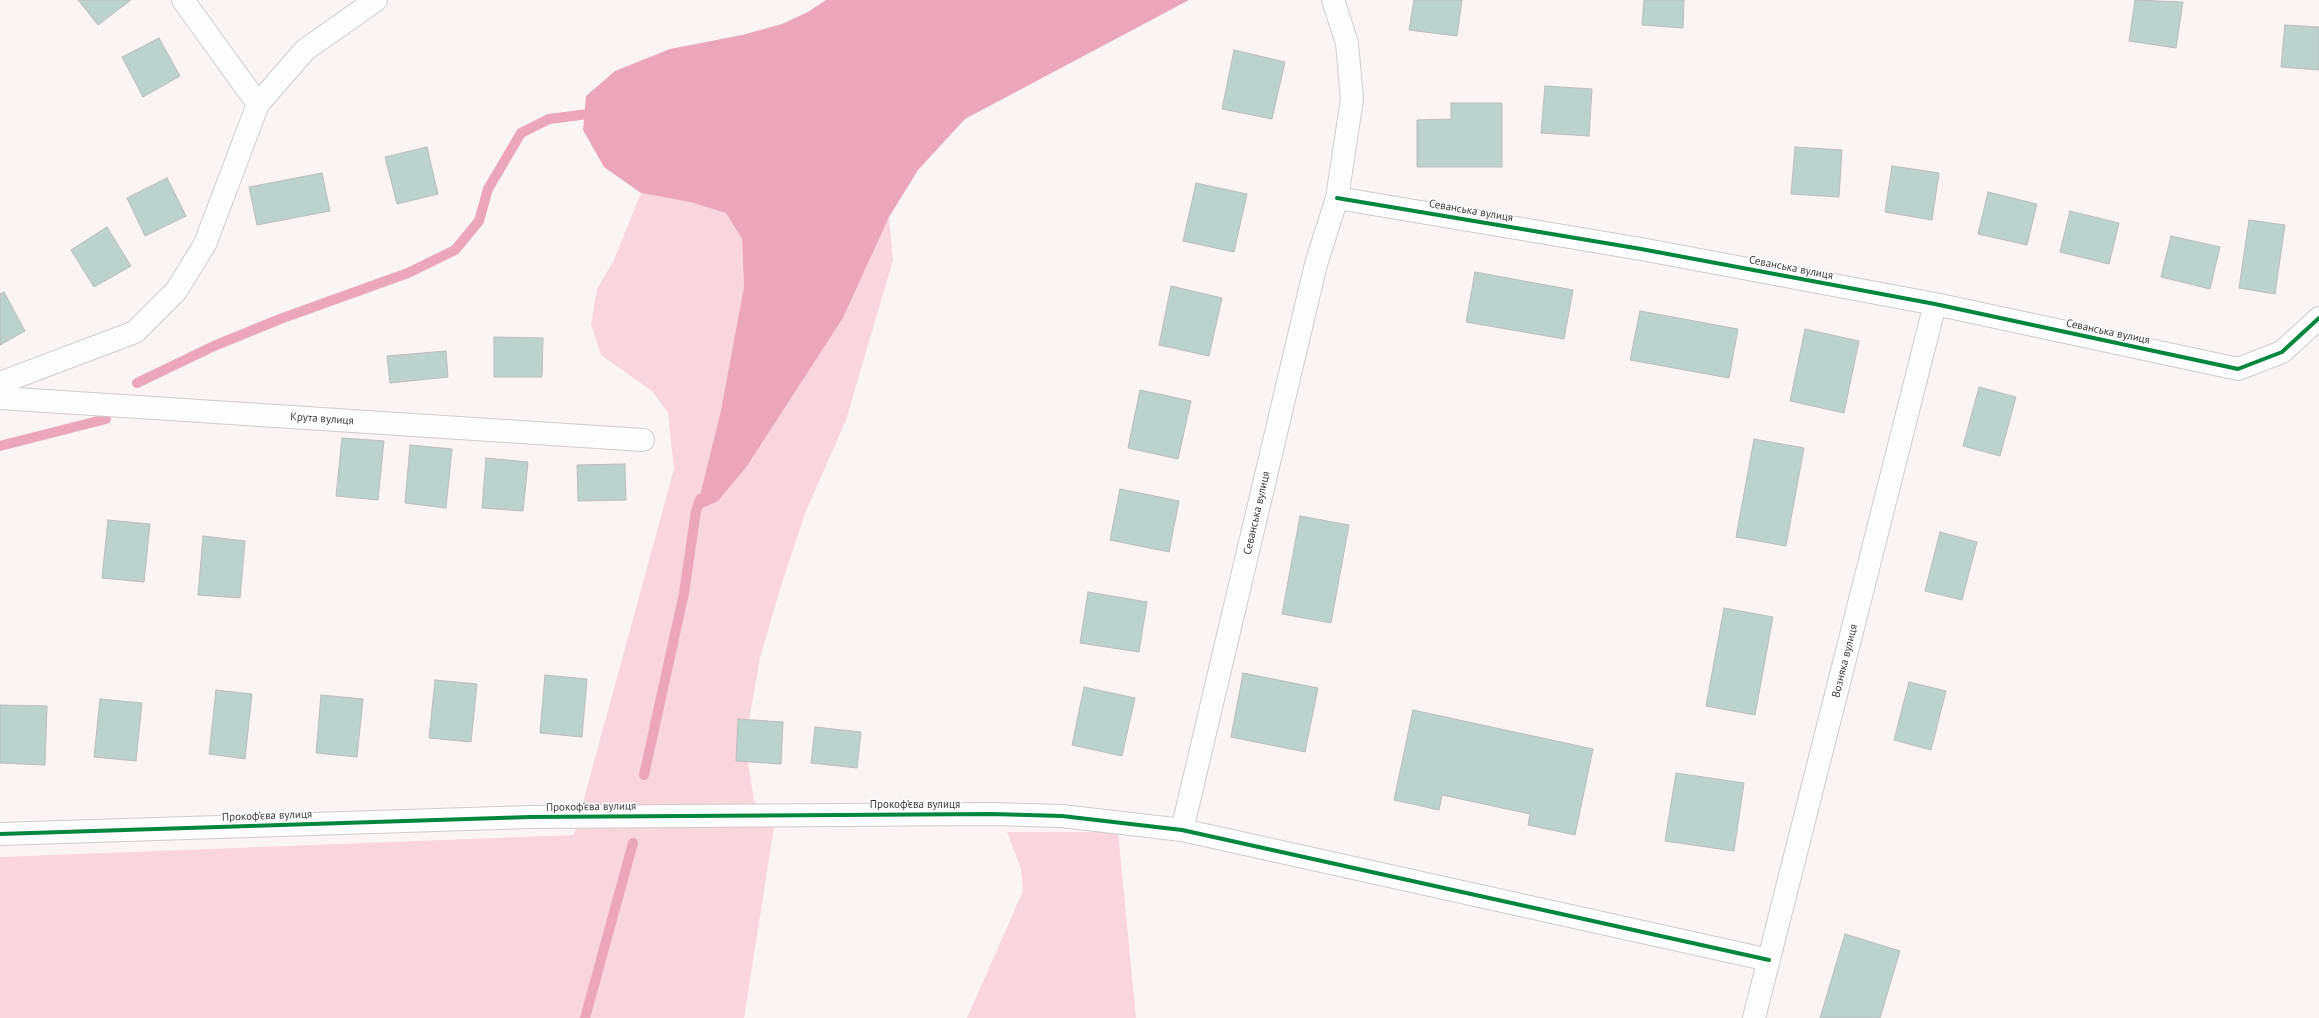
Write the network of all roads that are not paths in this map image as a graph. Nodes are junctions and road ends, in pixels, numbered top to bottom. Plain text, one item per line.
1 (183, 0) edge
2 (376, 0) edge
3 (1333, 0) edge
4 (258, 104) junction
5 (1337, 198) junction
6 (1935, 304) junction
7 (2319, 318) edge
8 (0, 383) edge
9 (0, 398) edge
10 (643, 440) dead end
11 (1182, 830) junction
12 (0, 834) edge
13 (1769, 960) junction
14 (1754, 1018) edge

1 - 4 street
2 - 4 street
3 - 5 street, Севанська вулиця
4 - 8 street
5 - 6 street, Севанська вулиця
5 - 11 street, Севанська вулиця
6 - 7 street, Севанська вулиця
6 - 13 street, Возняка вулиця
9 - 10 street, Крута вулиця
11 - 12 street, Прокоф’єва вулиця
11 - 13 street, Прокоф’єва вулиця
13 - 14 street, Возняка вулиця

